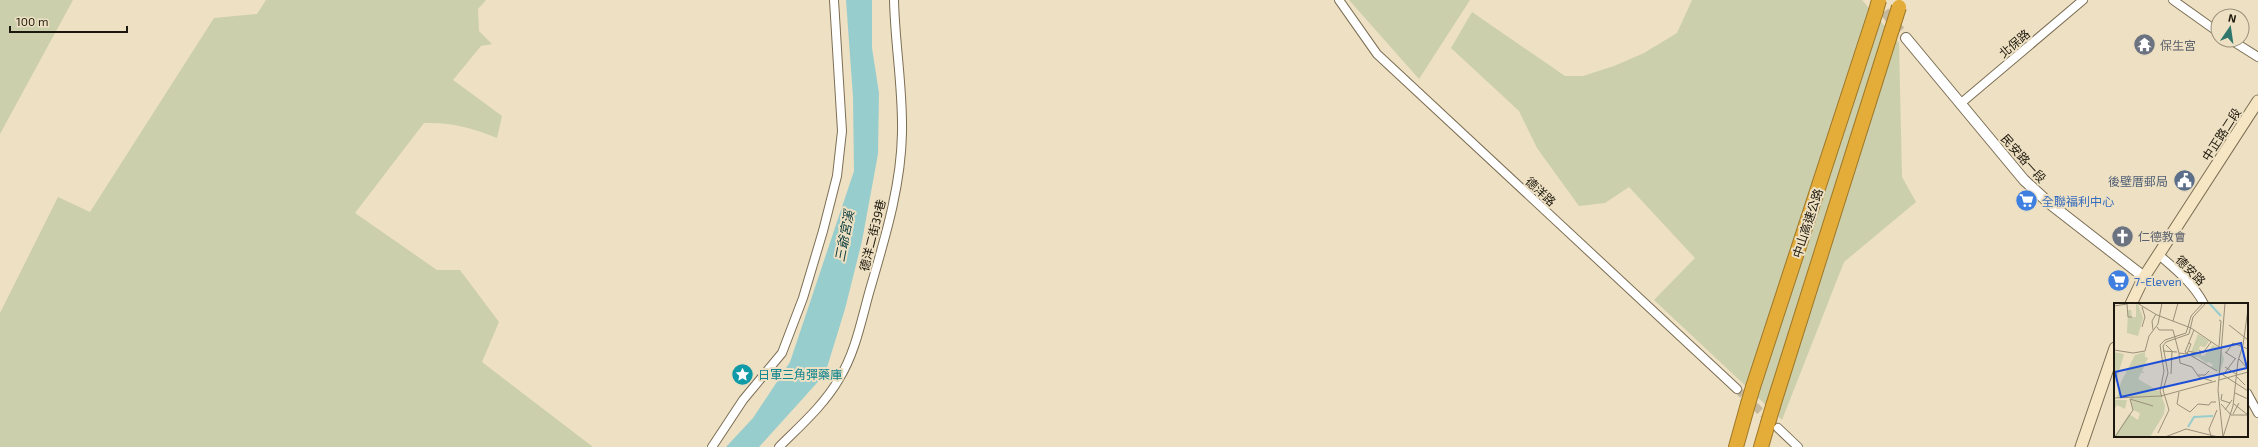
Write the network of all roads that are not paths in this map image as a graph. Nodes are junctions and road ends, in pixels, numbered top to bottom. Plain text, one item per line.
1 (834, 0) edge
2 (894, 0) edge
3 (1339, 0) edge
4 (2083, 0) edge
5 (2173, 0) edge
6 (1900, 4) edge
7 (1878, 5) edge
8 (2210, 26) edge
9 (1906, 38) tunnel mouth
10 (2244, 48) edge
11 (2258, 57) edge
12 (2258, 101) edge
13 (1960, 104) junction
14 (2158, 254) junction
15 (2144, 277) junction
16 (2131, 303) edge
17 (2203, 303) edge
18 (2114, 351) edge
19 (1737, 389) tunnel mouth
20 (2248, 395) edge
21 (2258, 413) edge
22 (1773, 425) junction
23 (712, 447) edge
24 (779, 447) edge
25 (1736, 447) edge
26 (1761, 447) edge
27 (1798, 447) edge
28 (2081, 447) edge

1 - 23 street
2 - 24 street, 德洋二街39巷
3 - 19 street, 德洋路
4 - 13 street, 北保路
5 - 8 street
6 - 22 highway, 中山高速公路, bridge
7 - 25 highway, 中山高速公路, bridge
9 - 13 street, 民安路一段
10 - 11 street
12 - 14 main road, 中正路二段
13 - 15 street, 民安路一段
14 - 15 main road, 中正路二段
14 - 17 street, 德安路
15 - 16 main road, 中正路二段
18 - 28 main road
20 - 21 street
22 - 26 highway, 中山高速公路
22 - 27 street

